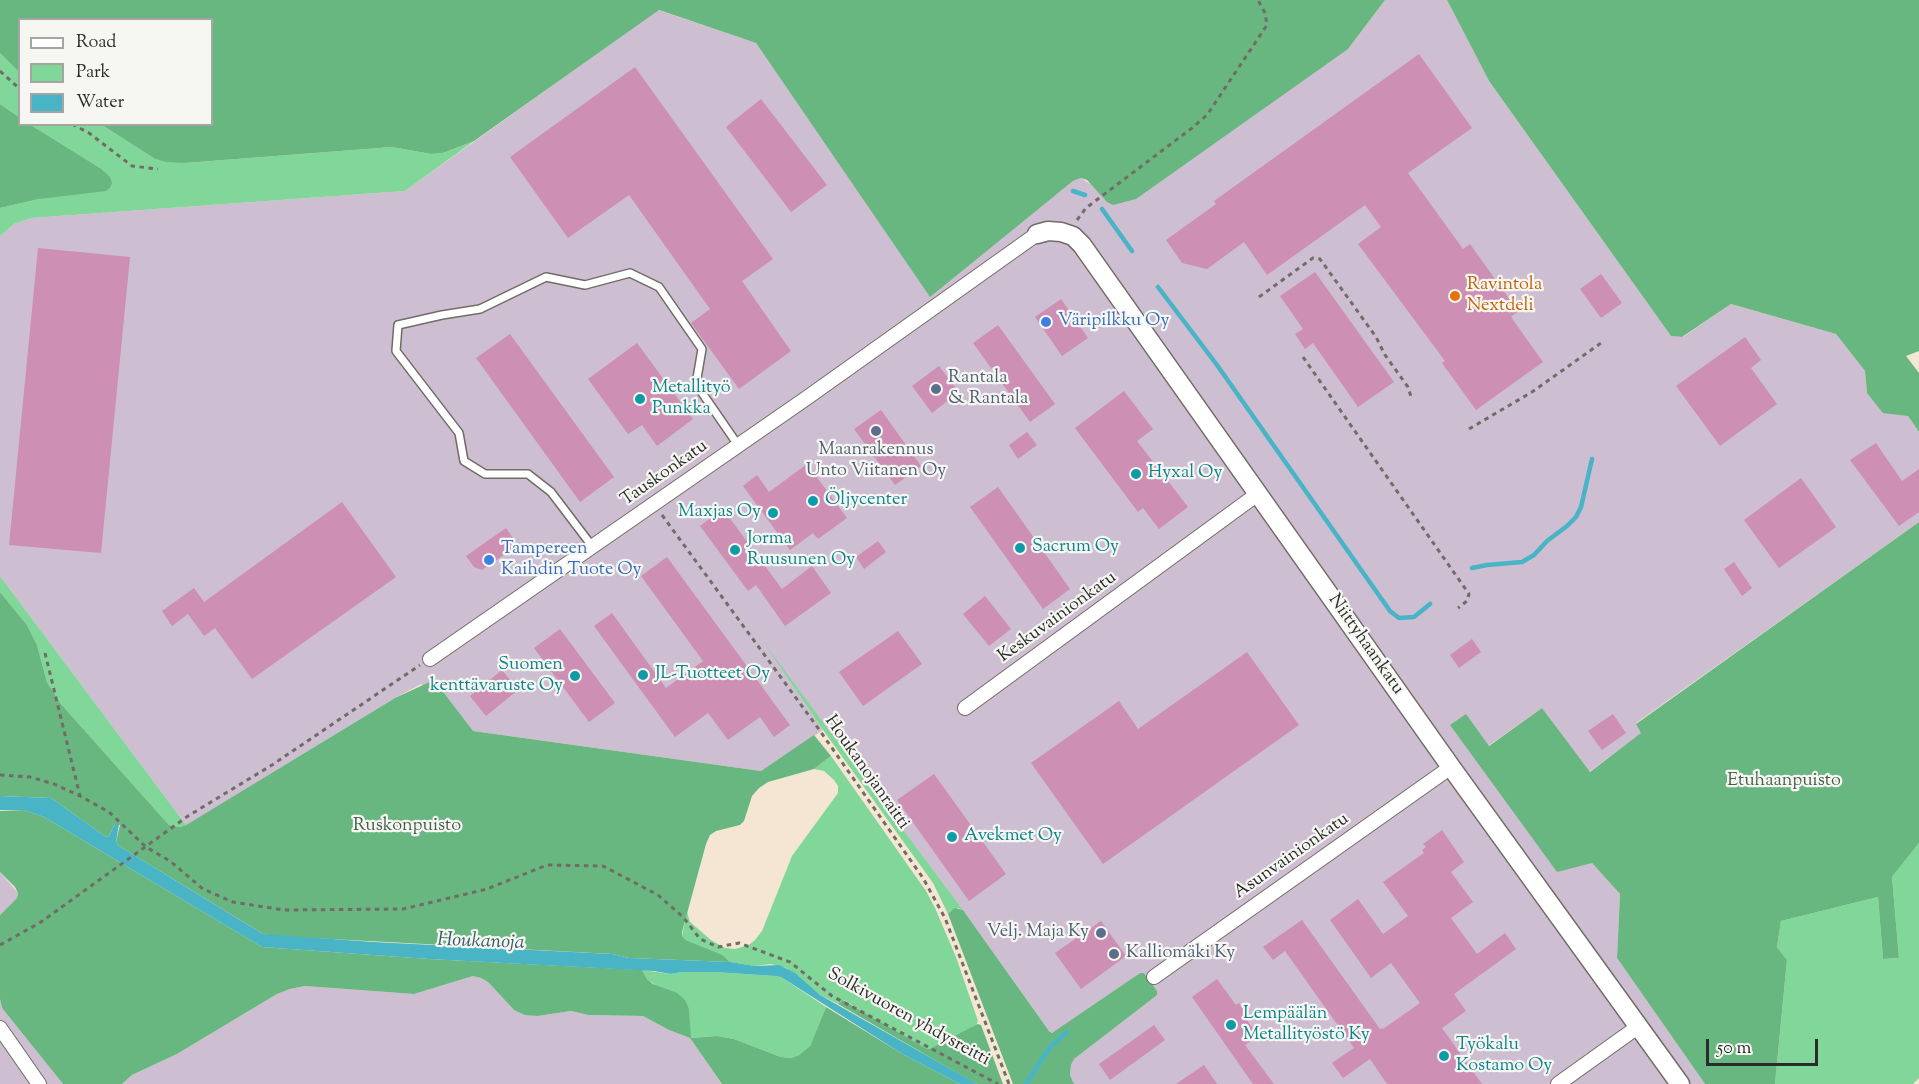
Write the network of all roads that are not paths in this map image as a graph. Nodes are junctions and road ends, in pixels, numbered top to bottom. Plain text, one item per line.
1 (1037, 234) joint
2 (738, 445) junction
3 (1259, 493) junction
4 (592, 546) junction
5 (430, 658) road end
6 (965, 708) dead end
7 (1451, 767) junction
8 (1154, 977) dead end
9 (1639, 1026) junction
10 (0, 1028) edge
11 (1565, 1082) edge
12 (39, 1084) edge
13 (1680, 1084) edge

1 - 2 street, Tauskonkatu
1 - 3 street, Niittyhaankatu
2 - 4 street, Tauskonkatu
2 - 4 lane
3 - 6 street, Keskuvainionkatu
3 - 7 street, Niittyhaankatu
4 - 5 street, Tauskonkatu
7 - 8 street, Asunvainionkatu
7 - 9 street, Niittyhaankatu
9 - 11 street
9 - 13 street, Niittyhaankatu
10 - 12 street

